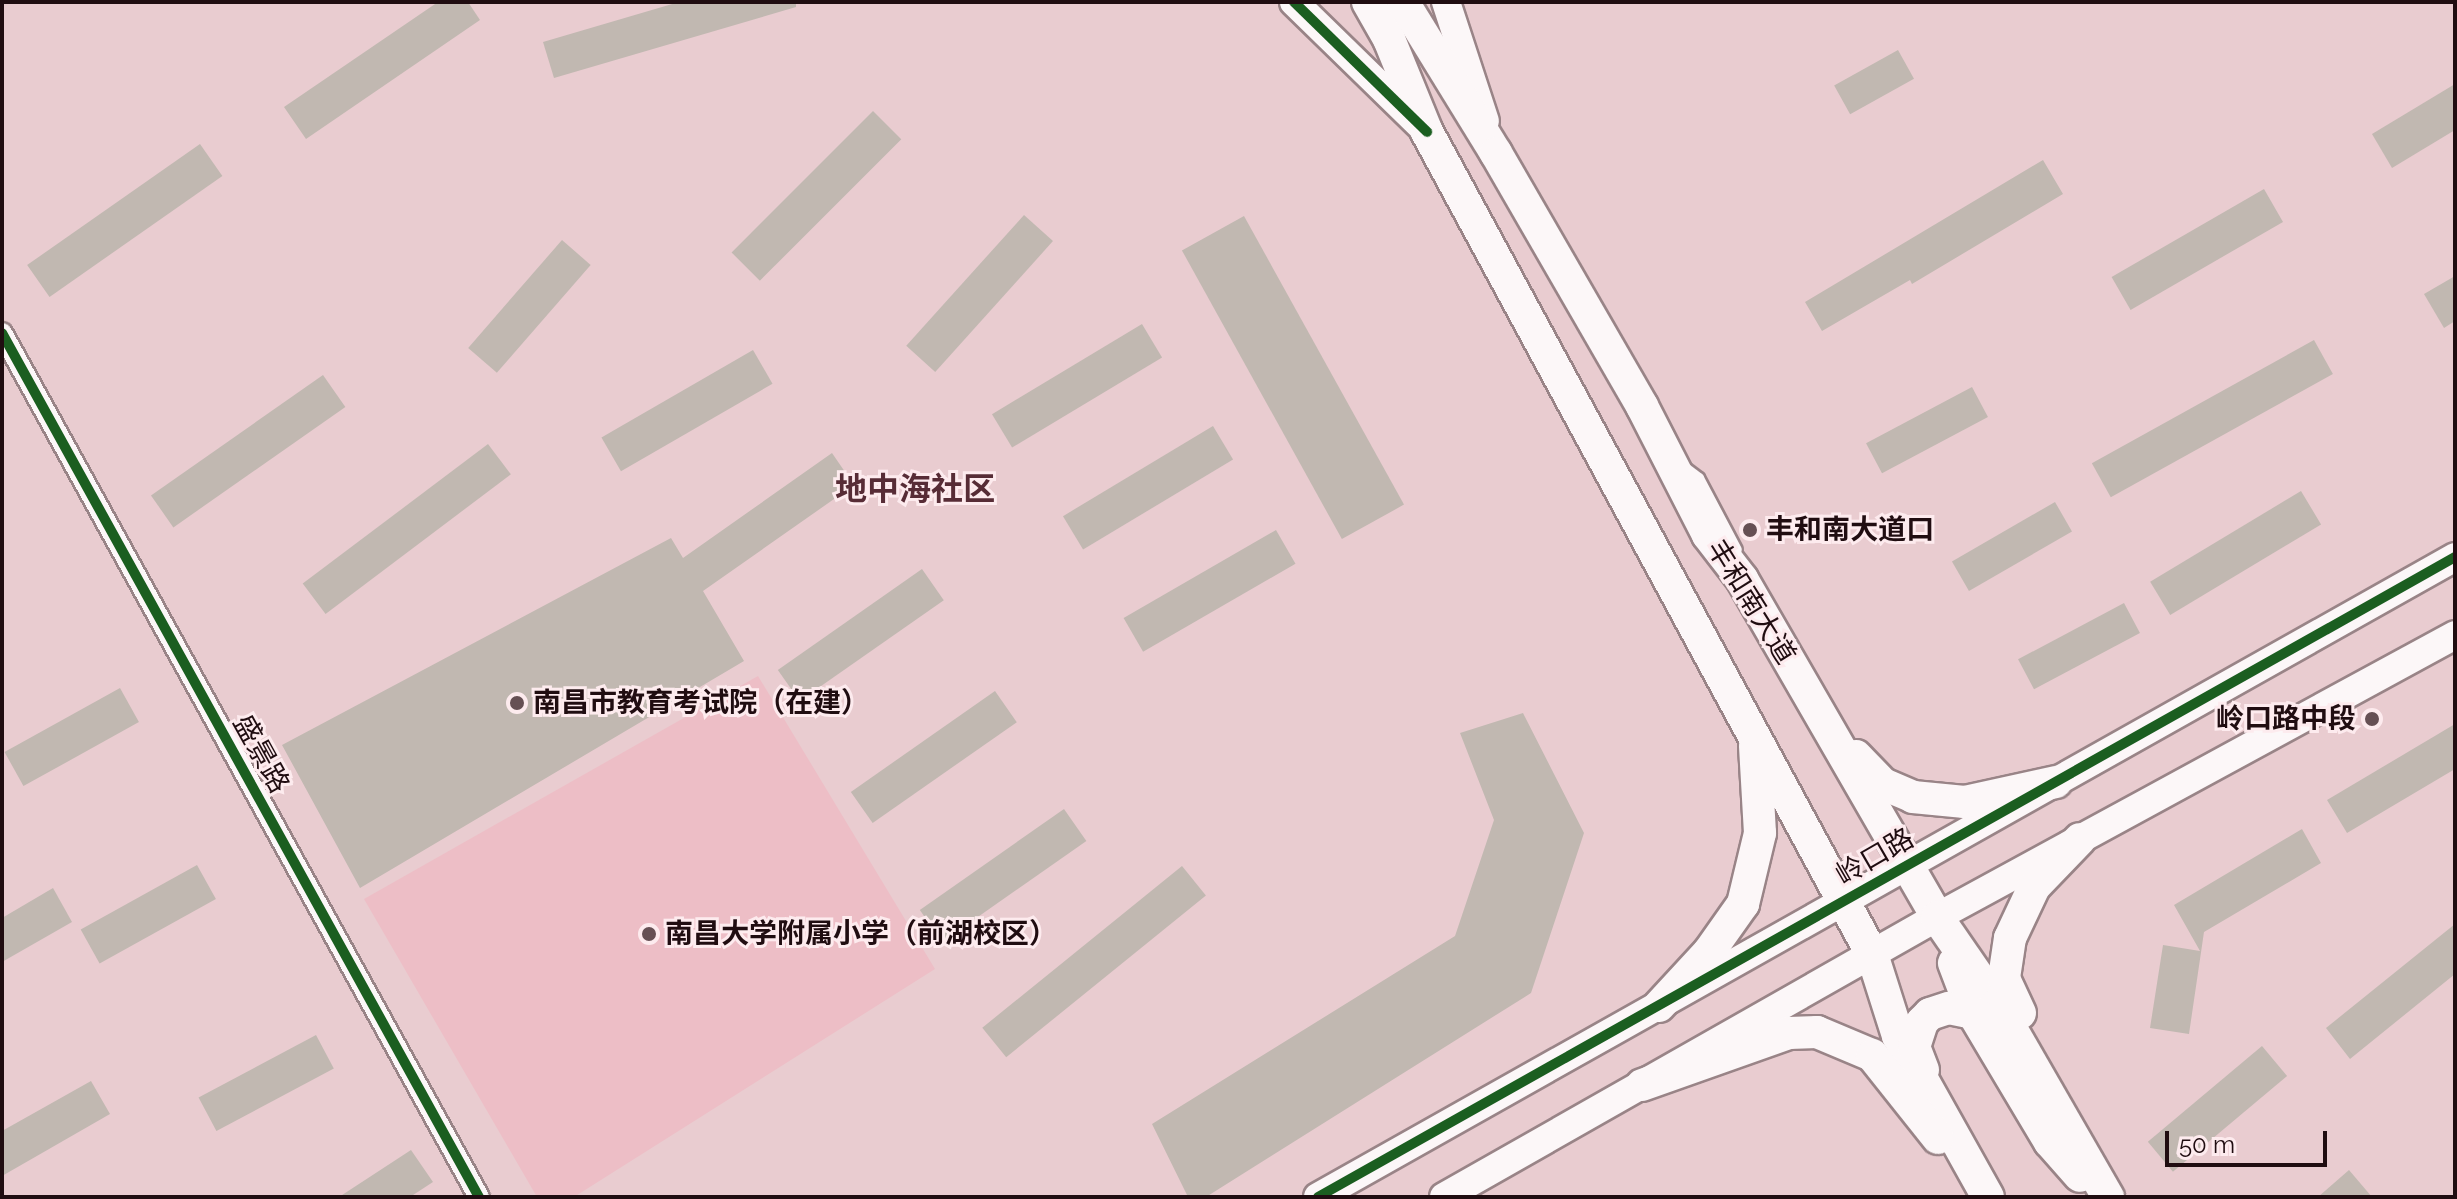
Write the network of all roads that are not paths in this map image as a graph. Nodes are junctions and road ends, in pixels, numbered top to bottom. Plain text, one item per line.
1 (1294, 2) edge
2 (1348, 2) edge
3 (1368, 2) edge
4 (1403, 2) edge
5 (1417, 2) edge
6 (1446, 2) edge
7 (1389, 39) junction
8 (1425, 42) junction
9 (1427, 132) junction
10 (1496, 153) junction
11 (2, 333) edge
12 (2455, 557) edge
13 (2455, 635) edge
14 (1829, 730) junction
15 (1754, 735) junction
16 (2056, 782) junction
17 (2080, 839) junction
18 (1908, 865) junction
19 (1845, 902) junction
20 (1937, 917) junction
21 (1872, 954) junction
22 (1659, 1006) junction
23 (1973, 1013) junction
24 (2030, 1060) junction
25 (1642, 1085) junction
26 (1941, 1112) junction
27 (2082, 1151) junction
28 (479, 1197) edge
29 (1318, 1197) edge
30 (1444, 1197) edge
31 (1987, 1197) edge
32 (2098, 1197) edge
33 (2108, 1197) edge

1 - 9 street
2 - 7 main road
3 - 7 main road, 丰和南大道
4 - 8 main road, 丰和南大道
5 - 8 main road
6 - 10 street
7 - 9 main road, 丰和南大道
8 - 10 main road, 丰和南大道
9 - 15 main road, 丰和南大道
10 - 14 main road, 丰和南大道
11 - 28 street, 盛景路
12 - 16 street, 岭口路
13 - 17 street
14 - 16 main road
14 - 18 main road, 丰和南大道
15 - 19 main road, 丰和南大道
15 - 22 main road
16 - 18 street, 岭口路
17 - 20 street
17 - 27 main road
18 - 19 street, 岭口路
18 - 20 main road, 丰和南大道
19 - 21 main road, 丰和南大道
19 - 22 street, 岭口路
20 - 21 street
20 - 23 main road
20 - 24 main road, 丰和南大道
21 - 25 street
21 - 26 main road, 丰和南大道
22 - 29 street, 岭口路
23 - 24 main road
23 - 26 main road
23 - 32 main road
24 - 27 main road, 丰和南大道
25 - 30 street
25 - 31 main road
26 - 31 main road, 丰和南大道
27 - 33 main road, 丰和南大道

